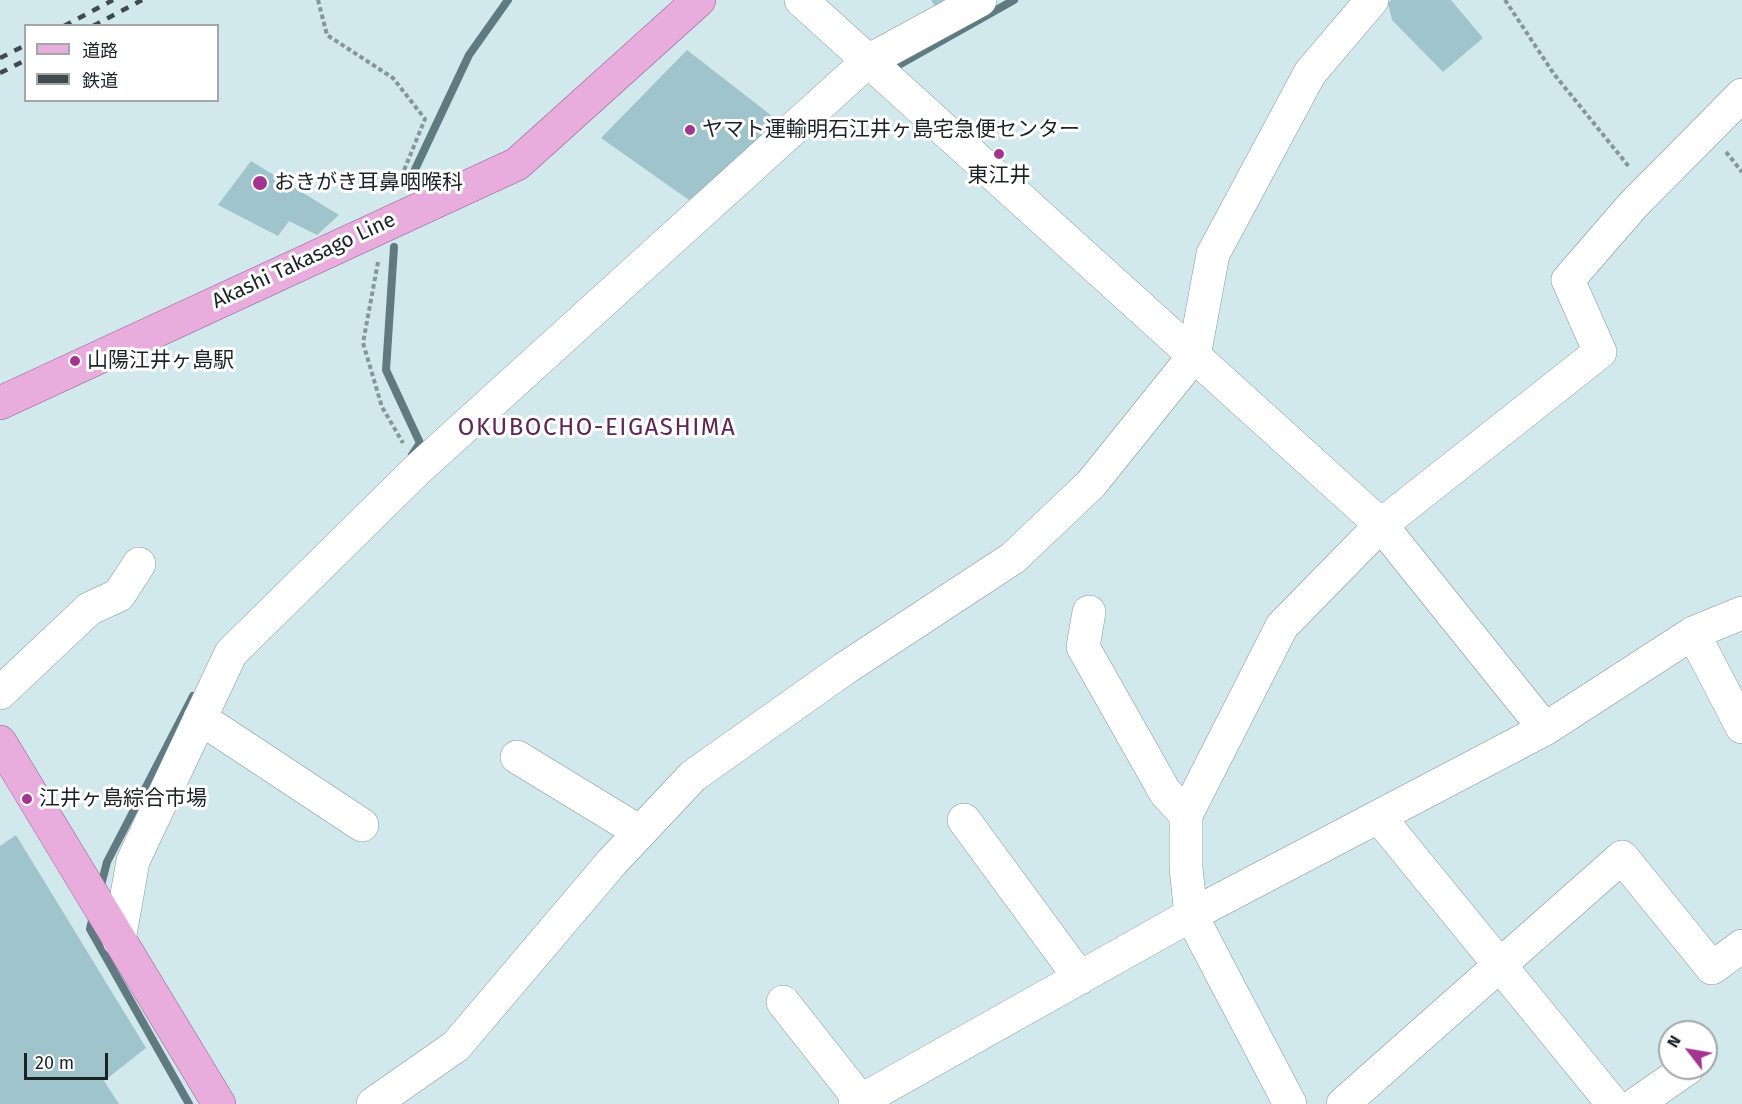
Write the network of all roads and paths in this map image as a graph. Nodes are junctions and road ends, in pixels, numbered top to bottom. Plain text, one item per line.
1 (318, 0) edge
2 (699, 0) edge
3 (801, 0) edge
4 (980, 0) edge
5 (1372, 0) edge
6 (1505, 0) edge
7 (868, 61) junction
8 (1742, 95) edge
9 (1648, 190) junction
10 (385, 223) junction
11 (1194, 356) junction
12 (0, 403) edge
13 (418, 469) junction
14 (1381, 525) junction
15 (139, 564) dead end
16 (1089, 612) dead end
17 (1742, 613) edge
18 (1693, 633) junction
19 (0, 693) edge
20 (200, 718) junction
21 (1742, 726) edge
22 (1545, 729) junction
23 (0, 742) edge
24 (518, 757) dead end
25 (1186, 815) junction
26 (1379, 816) junction
27 (964, 820) dead end
28 (362, 825) dead end
29 (640, 832) junction
30 (1191, 915) junction
31 (119, 940) junction
32 (1742, 946) edge
33 (1500, 964) junction
34 (1080, 978) junction
35 (783, 1002) dead end
36 (1671, 1080) edge
37 (871, 1100) edge
38 (219, 1104) edge
39 (373, 1104) edge
40 (1290, 1104) edge
41 (1343, 1104) edge
42 (1613, 1104) edge
43 (1636, 1104) edge

1 - 10 path
2 - 10 main road, Akashi Takasago Line
3 - 7 street
4 - 7 street
5 - 11 street
6 - 9 path
7 - 11 street
7 - 13 street
8 - 9 street
9 - 14 street
10 - 12 main road, Akashi Takasago Line
10 - 13 path
11 - 14 street
11 - 29 street
13 - 20 street
14 - 22 street
14 - 25 street
15 - 19 street
16 - 25 street
17 - 18 street
18 - 21 street
18 - 22 street
20 - 28 street
20 - 31 street
22 - 26 street
23 - 31 main road
24 - 29 street
25 - 30 street
26 - 30 street
26 - 33 street
27 - 34 street
29 - 39 street
30 - 34 street
30 - 40 street
31 - 38 main road
32 - 33 street
33 - 41 street
33 - 42 street
34 - 37 street
35 - 37 street
36 - 43 street

